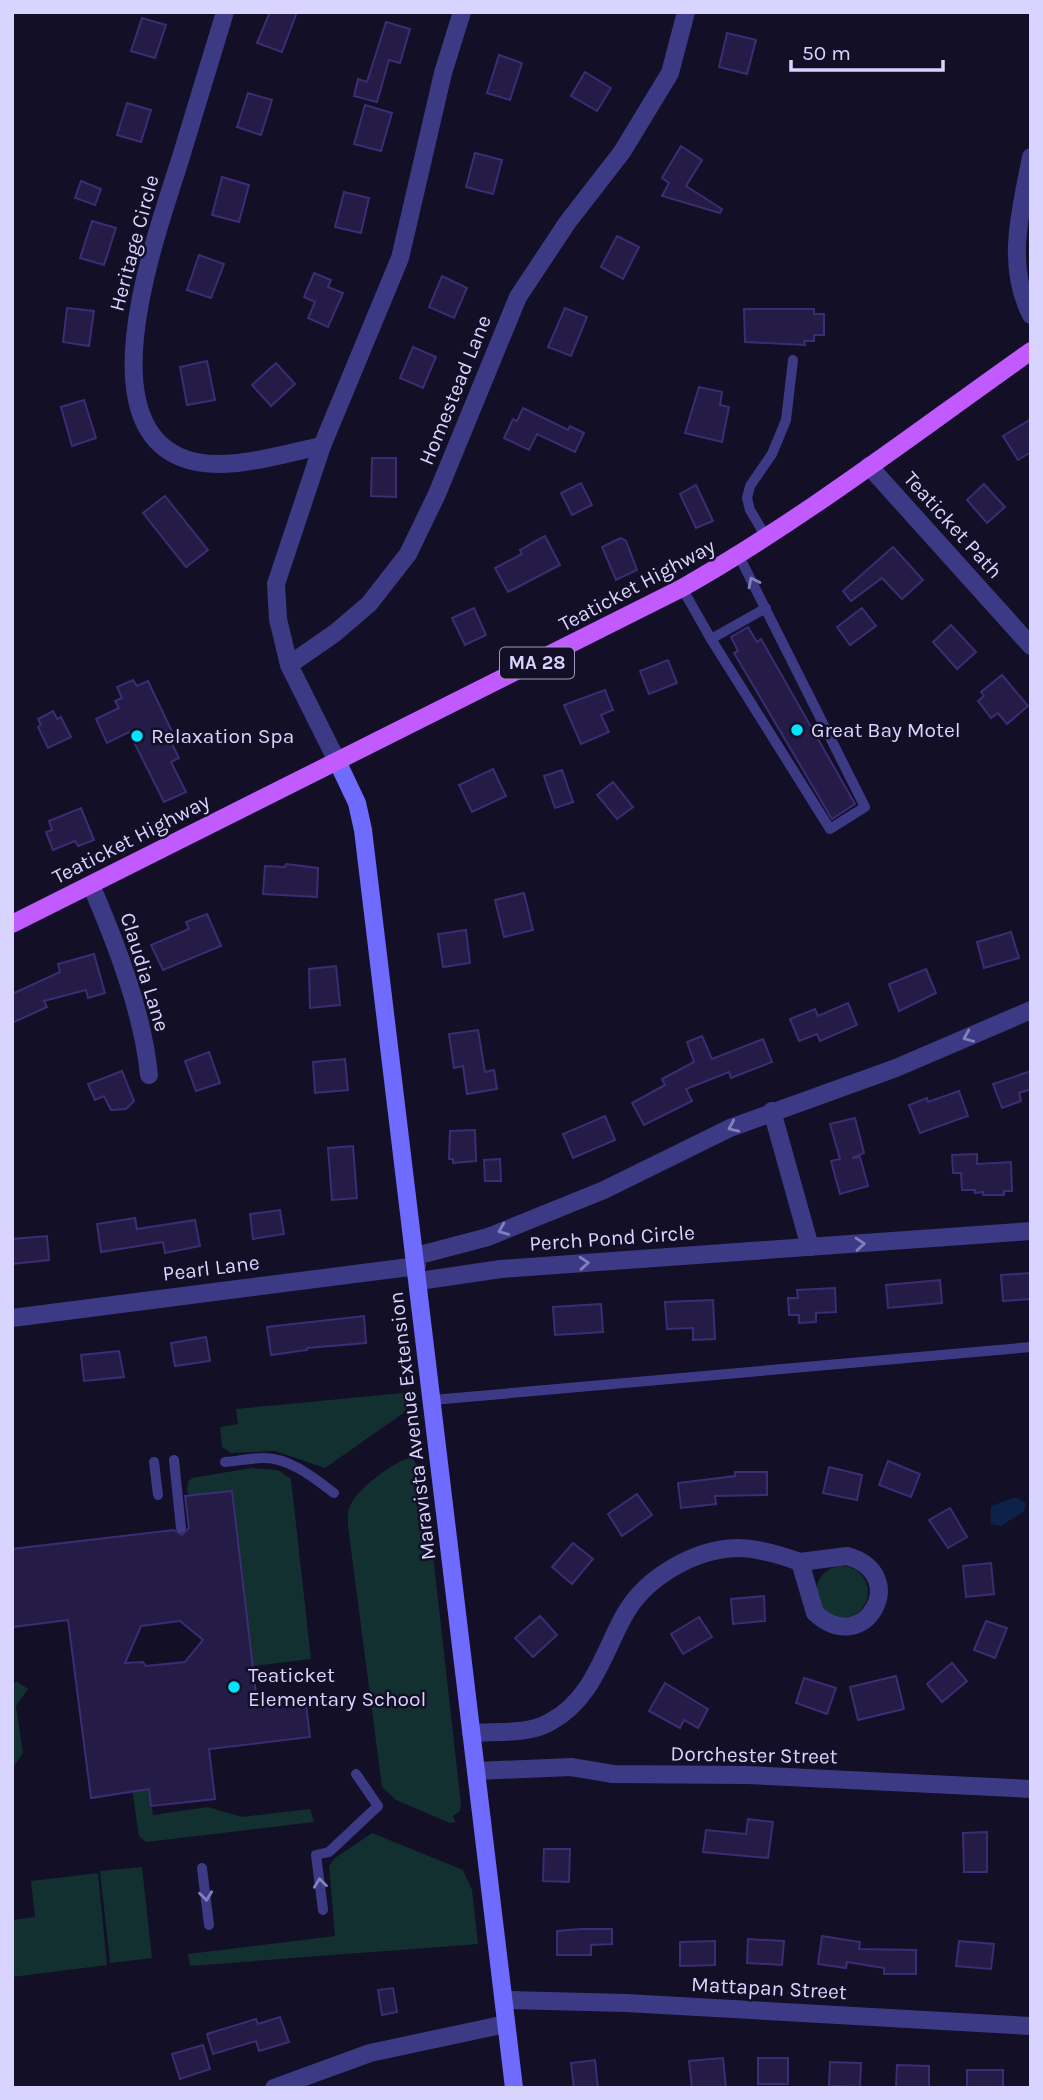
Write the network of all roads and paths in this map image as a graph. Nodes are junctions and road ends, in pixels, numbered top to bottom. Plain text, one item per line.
1 (225, 12) edge
2 (462, 12) edge
3 (686, 12) edge
4 (1031, 157) edge
5 (1031, 315) edge
6 (1031, 351) edge
7 (793, 360) dead end
8 (322, 446) junction
9 (869, 466) junction
10 (766, 537) junction
11 (739, 556) junction
12 (682, 588) junction
13 (766, 608) junction
14 (710, 639) junction
15 (1031, 646) edge
16 (289, 665) junction
17 (338, 763) junction
18 (91, 885) junction
19 (12, 924) edge
20 (1031, 1010) edge
21 (149, 1075) dead end
22 (772, 1111) junction
23 (1031, 1231) edge
24 (810, 1248) junction
25 (417, 1268) junction
26 (12, 1318) edge
27 (1031, 1347) edge
28 (433, 1400) junction
29 (174, 1460) dead end
30 (154, 1462) dead end
31 (225, 1462) dead end
32 (334, 1493) dead end
33 (158, 1495) dead end
34 (181, 1528) dead end
35 (800, 1562) junction
36 (471, 1734) junction
37 (476, 1771) junction
38 (356, 1774) dead end
39 (1031, 1789) edge
40 (202, 1868) dead end
41 (323, 1910) dead end
42 (209, 1925) dead end
43 (505, 2000) junction
44 (506, 2024) junction
45 (1031, 2025) edge
46 (274, 2088) edge
47 (514, 2088) edge

1 - 8 street, Heritage Circle
2 - 8 street
3 - 16 street, Homestead Lane
4 - 5 street
6 - 9 main road, Teaticket Highway / MA 28
7 - 10 lane
8 - 16 street
9 - 10 main road, Teaticket Highway / MA 28
9 - 15 street, Teaticket Path
10 - 11 main road, Teaticket Highway / MA 28
11 - 12 main road, Teaticket Highway / MA 28
13 -> 11 lane
12 - 14 lane
12 - 17 main road, Teaticket Highway / MA 28
13 - 14 lane
13 - 14 lane
16 - 17 street
17 - 18 main road, Teaticket Highway / MA 28
17 - 25 main road, Maravista Avenue Extension
18 - 19 main road, Teaticket Highway / MA 28
18 - 21 street, Claudia Lane
20 -> 22 street, Perch Pond Circle
22 - 24 street
22 -> 25 street, Perch Pond Circle
24 -> 23 street, Perch Pond Circle
25 -> 24 street, Perch Pond Circle
25 - 26 street, Pearl Lane
25 - 28 main road, Maravista Avenue Extension
27 - 28 lane
28 - 36 main road, Maravista Avenue Extension
29 - 34 lane
30 - 33 lane
31 - 32 lane
35 - 35 street
35 - 36 street
36 - 37 main road, Maravista Avenue Extension
37 - 39 street, Dorchester Street
37 - 43 main road, Maravista Avenue Extension
41 -> 38 lane
40 -> 42 lane
43 - 44 main road, Maravista Avenue Extension
43 - 45 street, Mattapan Street
44 - 46 street
44 - 47 main road, Maravista Avenue Extension

